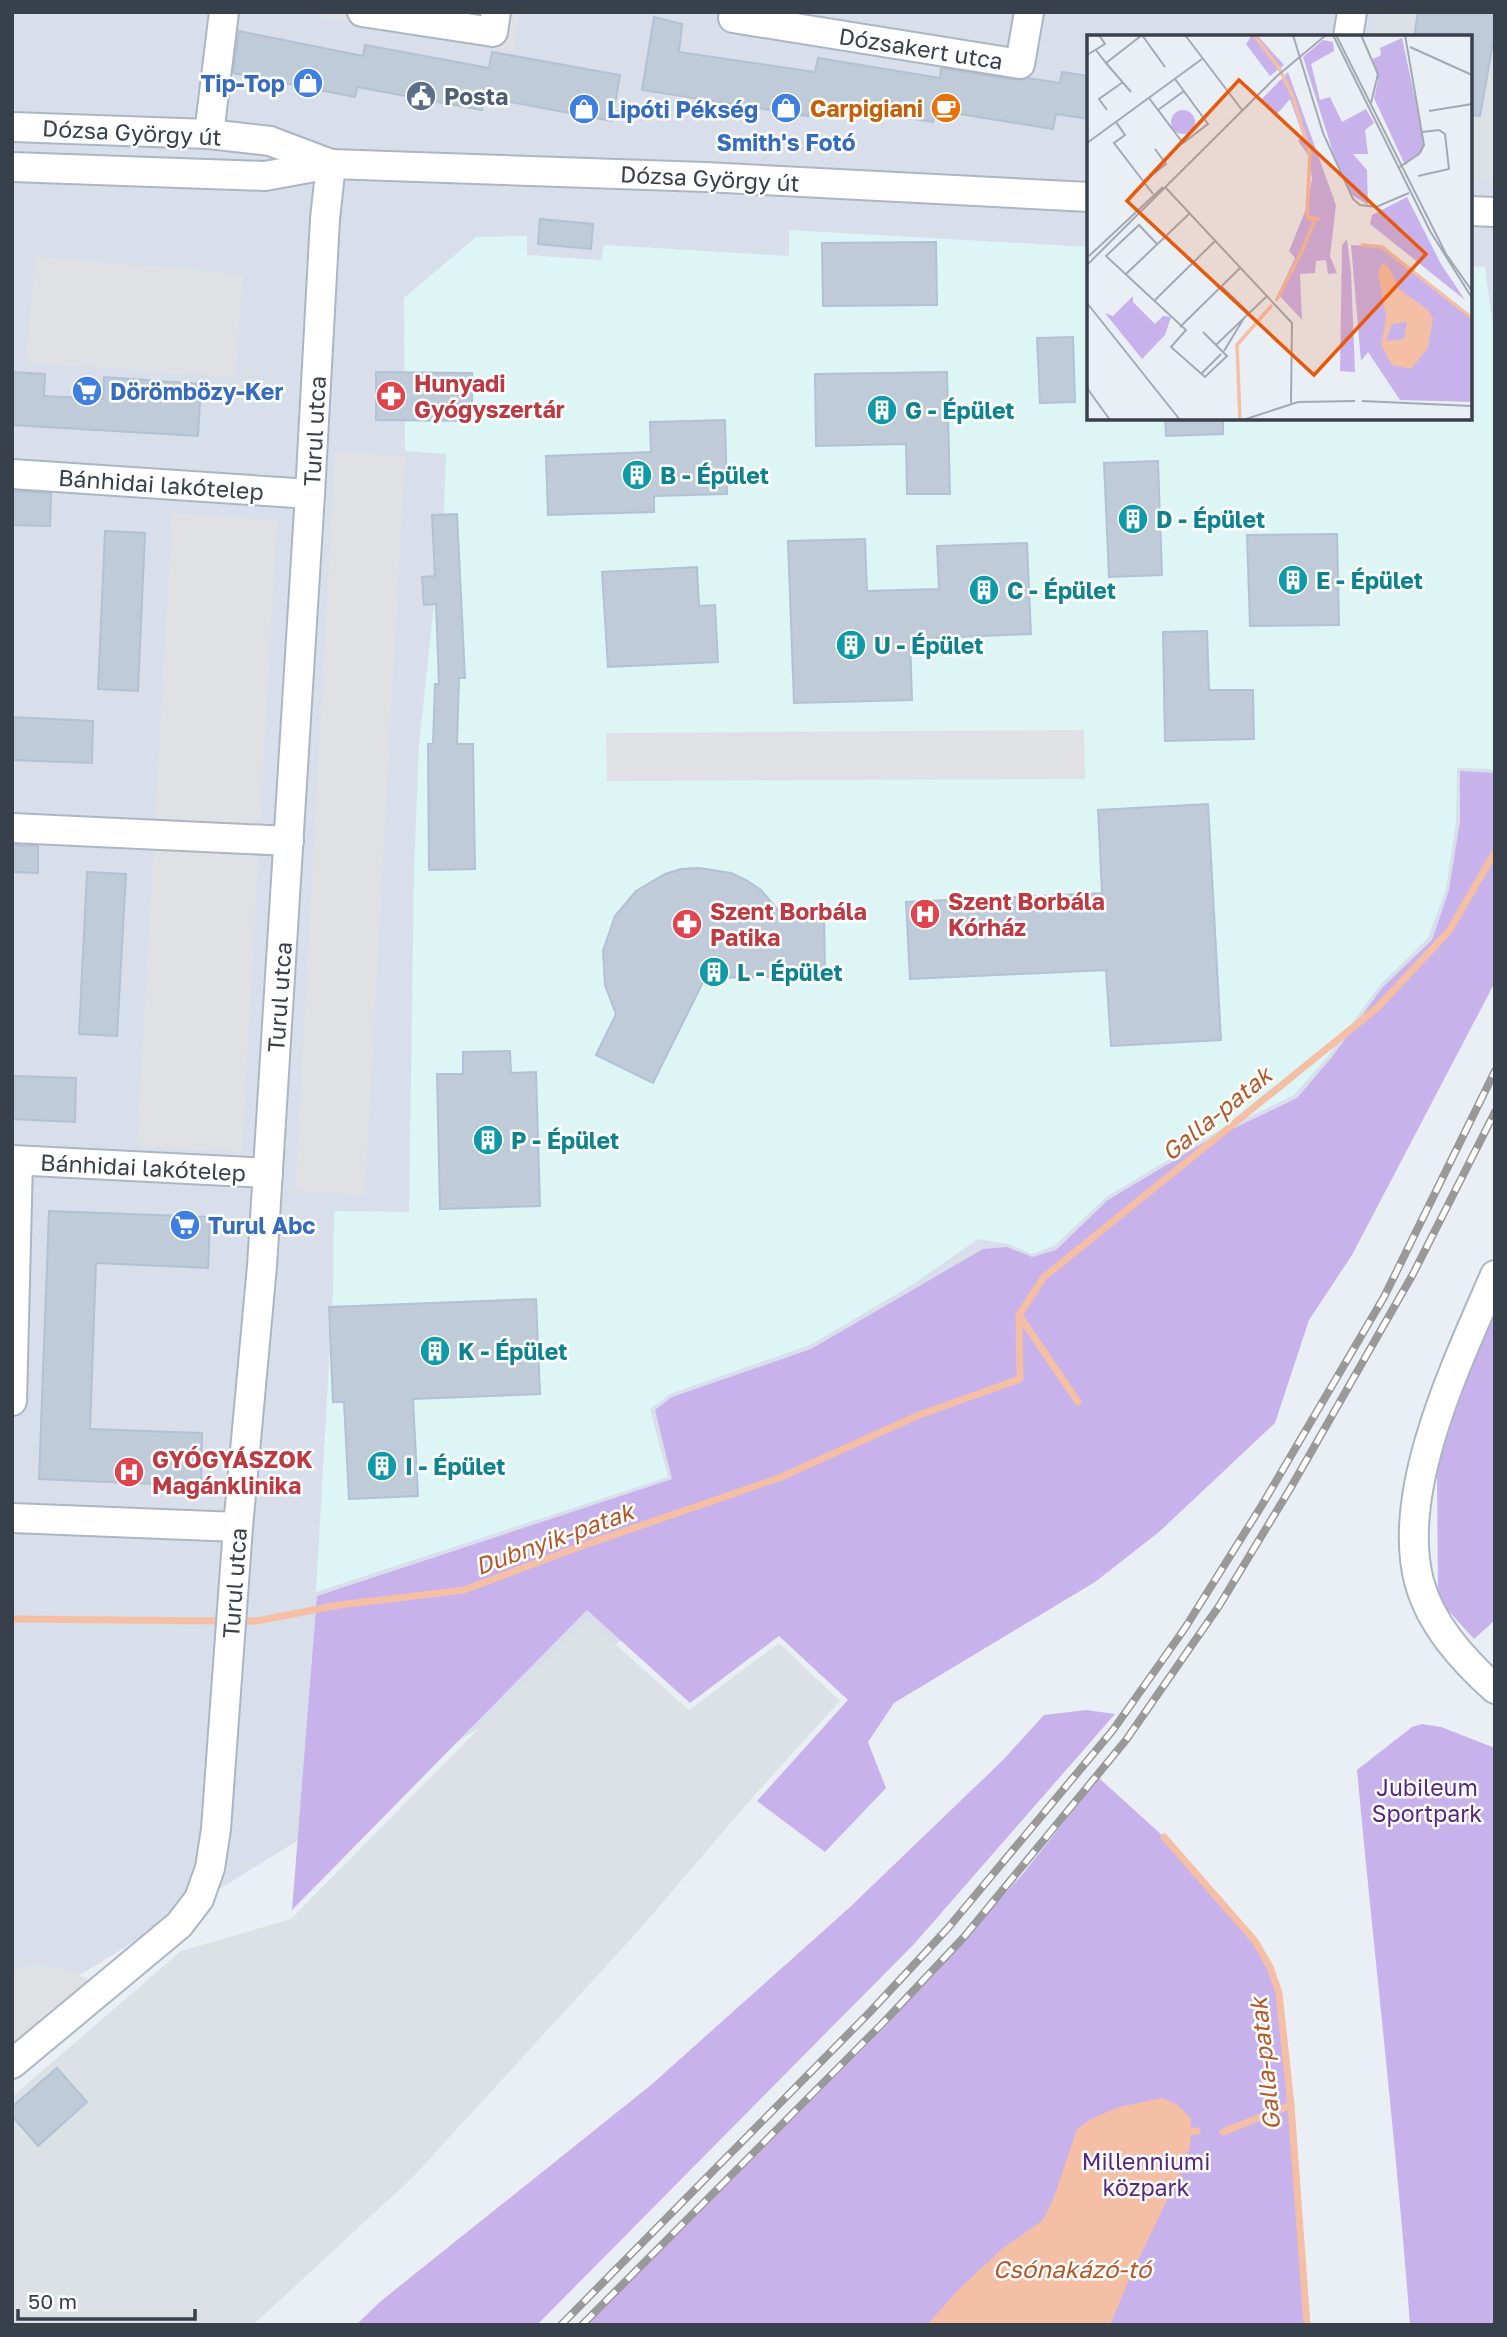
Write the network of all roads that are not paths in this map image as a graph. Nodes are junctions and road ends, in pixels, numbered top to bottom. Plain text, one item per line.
1 (224, 12) edge
2 (362, 12) edge
3 (496, 12) edge
4 (734, 12) edge
5 (1029, 12) edge
6 (1352, 12) edge
7 (1348, 35) edge
8 (12, 127) edge
9 (209, 135) junction
10 (331, 164) junction
11 (12, 167) edge
12 (1087, 197) edge
13 (1472, 211) edge
14 (1495, 212) edge
15 (12, 474) edge
16 (310, 494) junction
17 (12, 828) edge
18 (289, 841) junction
19 (15, 1160) edge
20 (268, 1173) junction
21 (1495, 1275) edge
22 (12, 1401) edge
23 (12, 1518) edge
24 (238, 1527) junction
25 (1495, 1689) edge
26 (12, 2064) edge

1 - 9 street
2 - 3 street
4 - 5 street, Dózsakert utca
6 - 7 street
8 - 9 street, Dózsa György út
9 - 10 street, Dózsa György út
10 - 11 street, Dózsa György út
10 - 12 street, Dózsa György út
10 - 16 street, Turul utca
13 - 14 street
15 - 16 street, Bánhidai lakótelep
16 - 18 street, Turul utca
17 - 18 street
18 - 20 street, Turul utca
19 - 20 street, Bánhidai lakótelep
19 - 22 street, Bánhidai lakótelep
20 - 24 street, Turul utca
21 - 25 street
23 - 24 street
24 - 26 street, Turul utca

